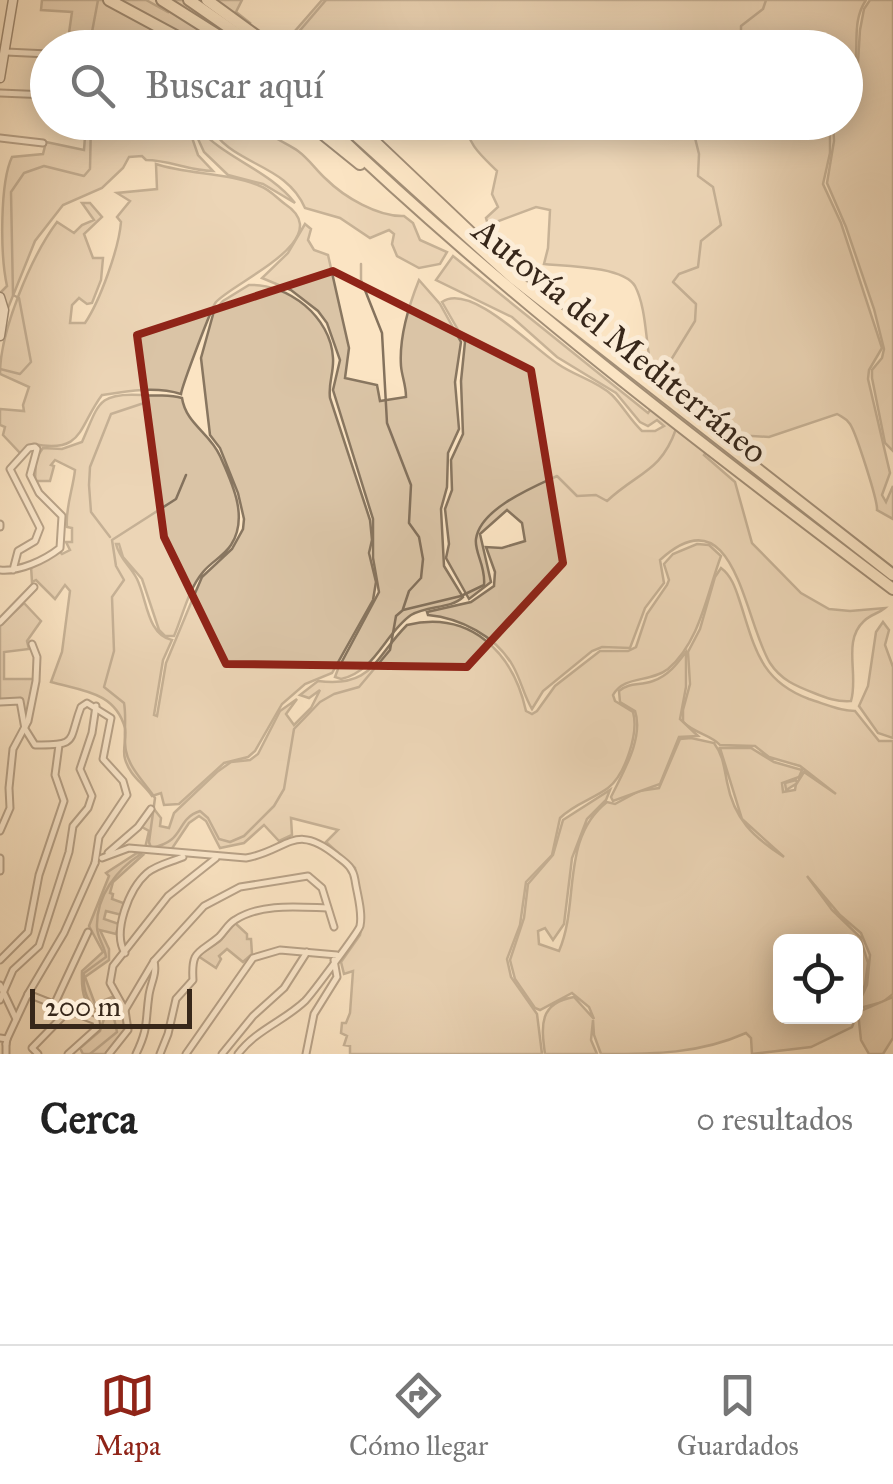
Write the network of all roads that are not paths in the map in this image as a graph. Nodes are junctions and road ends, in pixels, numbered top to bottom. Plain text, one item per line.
1 (13, 0) edge
2 (109, 0) edge
3 (189, 0) edge
4 (206, 0) edge
5 (167, 3) edge
6 (166, 30) edge
7 (210, 30) edge
8 (232, 30) edge
9 (248, 30) edge
10 (5, 52) junction
11 (30, 53) edge
12 (0, 78) edge
13 (0, 94) edge
14 (30, 95) edge
15 (0, 138) edge
16 (330, 140) edge
17 (343, 140) edge
18 (361, 140) edge
19 (373, 140) edge
20 (43, 143) dead end
21 (374, 170) junction
22 (513, 278) junction
23 (0, 297) edge
24 (2, 307) edge
25 (0, 336) edge
26 (0, 570) edge
27 (13, 570) junction
28 (893, 575) edge
29 (34, 587) dead end
30 (893, 589) edge
31 (0, 622) edge
32 (32, 644) dead end
33 (0, 702) edge
34 (96, 706) junction
35 (25, 729) junction
36 (59, 745) junction
37 (151, 809) dead end
38 (0, 831) edge
39 (186, 855) junction
40 (218, 856) junction
41 (0, 858) edge
42 (102, 858) junction
43 (95, 862) junction
44 (0, 871) edge
45 (328, 908) junction
46 (334, 927) dead end
47 (88, 932) dead end
48 (307, 952) junction
49 (125, 953) junction
50 (335, 958) junction
51 (0, 960) edge
52 (154, 961) junction
53 (0, 985) edge
54 (28, 994) junction
55 (2, 998) edge
56 (54, 1004) junction
57 (69, 1010) junction
58 (125, 1010) junction
59 (17, 1020) junction
60 (3, 1041) edge
61 (6, 1054) edge
62 (38, 1054) edge
63 (68, 1054) edge
64 (109, 1054) edge
65 (136, 1054) edge
66 (160, 1054) edge
67 (186, 1054) edge
68 (222, 1054) edge
69 (238, 1054) edge
70 (306, 1054) edge

1 - 10 street
2 - 6 highway
3 - 8 highway
4 - 9 highway
5 - 7 highway
10 - 11 street
10 - 12 street
13 - 14 street
15 - 20 street
16 - 21 highway
17 - 21 highway, Autovía del Mediterráneo
18 - 22 highway, Autovía del Mediterráneo
19 - 22 highway
21 - 30 highway, Autovía del Mediterráneo
22 - 28 highway, Autovía del Mediterráneo
23 - 24 street
24 - 25 street
26 - 27 street
27 - 27 street
29 - 31 street
32 - 35 street
33 - 35 street
34 - 36 street
34 - 43 street
34 - 55 street
35 - 36 street
35 - 38 street
36 - 51 street
37 - 42 street
39 - 40 street
39 - 42 street
39 - 49 street
40 - 49 street
40 - 50 street
41 - 44 street
42 - 43 street
43 - 54 street
45 - 46 street
45 - 52 street
45 - 66 street
47 - 56 street
48 - 50 street
48 - 67 street
48 - 68 street
49 - 58 street
50 - 69 street
50 - 70 street
52 - 58 street
52 - 65 street
53 - 55 street
54 - 56 street
54 - 59 street
55 - 59 street
56 - 57 street
57 - 62 street
57 - 63 street
58 - 64 street
59 - 60 street
60 - 61 street

